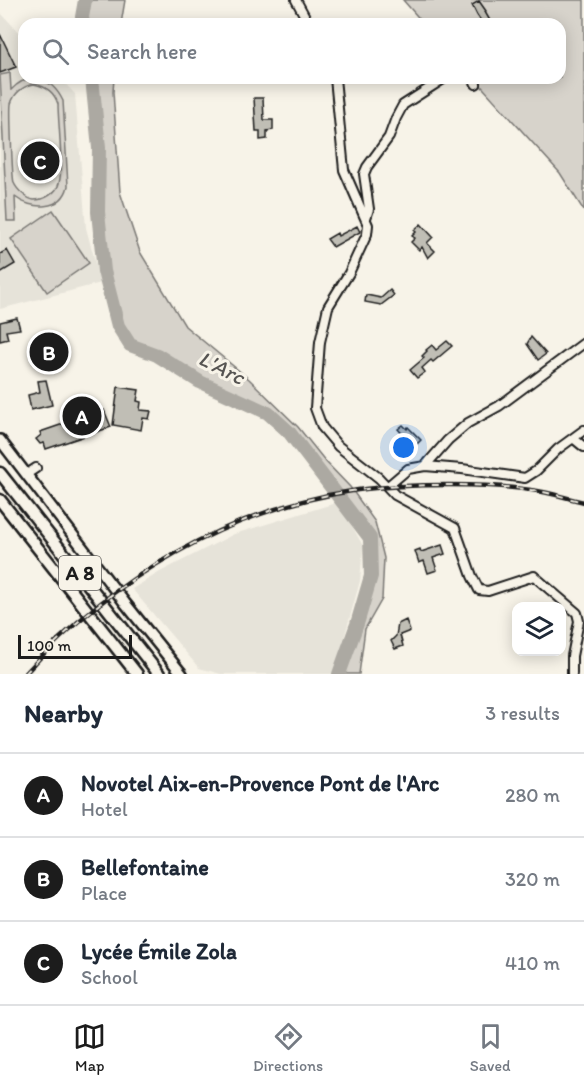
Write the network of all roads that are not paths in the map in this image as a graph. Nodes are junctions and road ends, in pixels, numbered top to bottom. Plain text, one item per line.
1 (296, 0) edge
2 (306, 18) edge
3 (336, 84) edge
4 (436, 84) edge
5 (366, 218) junction
6 (584, 343) edge
7 (584, 430) edge
8 (573, 438) junction
9 (0, 440) edge
10 (584, 447) edge
11 (425, 466) junction
12 (36, 468) dead end
13 (0, 473) edge
14 (27, 474) junction
15 (388, 486) junction
16 (0, 500) edge
17 (137, 674) edge
18 (159, 674) edge
19 (182, 674) edge
20 (572, 674) edge

1 - 2 street
3 - 5 street
4 - 5 street
5 - 15 street
6 - 11 street
7 - 8 street
8 - 10 street
8 - 11 street
9 - 14 main road
11 - 15 street
12 - 14 street
13 - 18 highway, A 8
14 - 19 main road
15 - 20 street
16 - 17 highway, A 8

